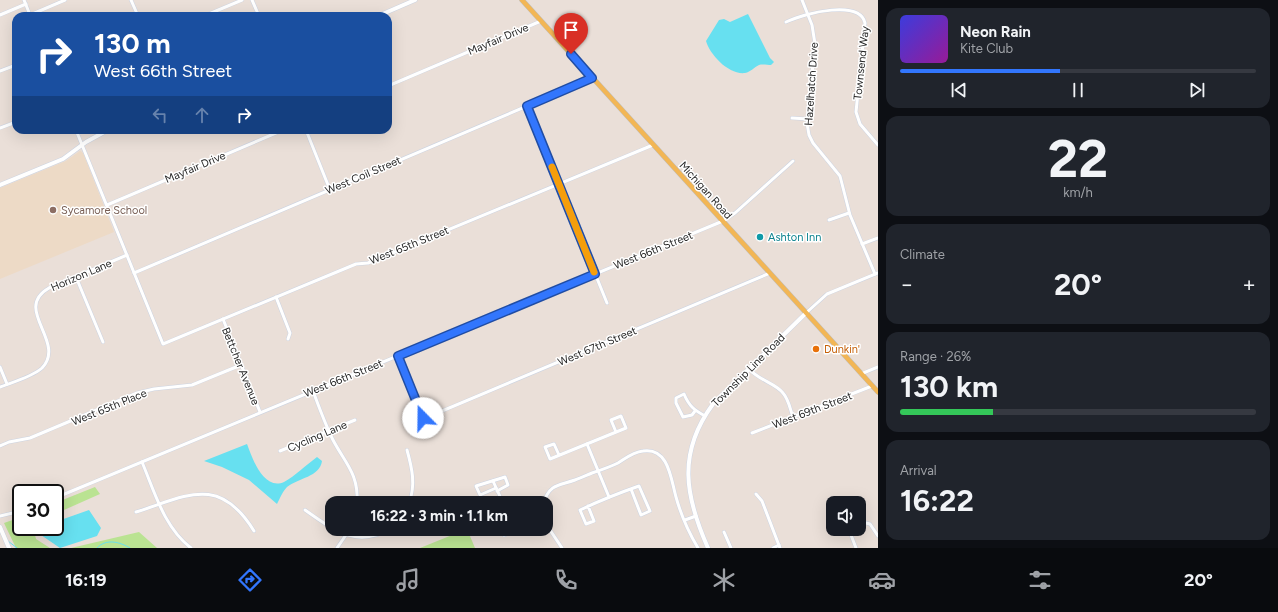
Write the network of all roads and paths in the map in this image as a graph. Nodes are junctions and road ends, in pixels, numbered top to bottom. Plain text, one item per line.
1 (65, 0) edge
2 (131, 0) edge
3 (242, 0) edge
4 (252, 0) edge
5 (416, 0) edge
6 (522, 0) edge
7 (802, 0) edge
8 (25, 2) edge
9 (819, 7) dead end
10 (861, 11) dead end
11 (29, 12) edge
12 (37, 12) edge
13 (136, 12) edge
14 (214, 12) edge
15 (257, 12) edge
16 (388, 12) edge
17 (807, 13) junction
18 (0, 15) edge
19 (541, 21) junction
20 (786, 22) dead end
21 (12, 66) edge
22 (0, 71) edge
23 (592, 78) junction
24 (392, 84) edge
25 (527, 106) junction
26 (792, 118) dead end
27 (808, 118) junction
28 (12, 124) edge
29 (0, 128) edge
30 (78, 134) edge
31 (101, 134) edge
32 (273, 134) edge
33 (308, 134) edge
34 (82, 145) junction
35 (653, 145) junction
36 (878, 145) edge
37 (793, 161) dead end
38 (559, 184) junction
39 (0, 185) edge
40 (330, 190) junction
41 (107, 204) junction
42 (849, 213) junction
43 (829, 220) dead end
44 (723, 222) junction
45 (878, 238) edge
46 (862, 244) junction
47 (127, 255) junction
48 (134, 273) junction
49 (770, 273) junction
50 (877, 273) edge
51 (595, 274) junction
52 (76, 277) junction
53 (276, 297) junction
54 (607, 303) dead end
55 (806, 313) junction
56 (223, 319) junction
57 (288, 339) dead end
58 (103, 342) dead end
59 (398, 356) junction
60 (241, 365) junction
61 (878, 367) edge
62 (0, 368) edge
63 (749, 369) junction
64 (861, 374) junction
65 (7, 384) junction
66 (872, 386) junction
67 (0, 387) edge
68 (313, 391) junction
69 (878, 392) edge
70 (695, 411) junction
71 (260, 412) junction
72 (705, 416) junction
73 (793, 417) junction
74 (355, 420) dead end
75 (329, 431) junction
76 (616, 432) junction
77 (752, 433) dead end
78 (587, 444) junction
79 (0, 446) edge
80 (407, 450) dead end
81 (280, 451) dead end
82 (560, 455) junction
83 (142, 462) junction
84 (598, 471) junction
85 (493, 481) junction
86 (497, 489) junction
87 (630, 489) junction
88 (64, 494) edge
89 (756, 494) dead end
90 (357, 496) edge
91 (411, 496) edge
92 (500, 496) edge
93 (546, 496) edge
94 (609, 497) junction
95 (160, 505) junction
96 (588, 506) junction
97 (305, 510) dead end
98 (136, 512) dead end
99 (12, 513) edge
100 (0, 516) edge
101 (696, 516) junction
102 (685, 520) junction
103 (866, 523) edge
104 (0, 527) edge
105 (254, 531) dead end
106 (724, 532) dead end
107 (553, 534) edge
108 (878, 534) edge
109 (347, 536) edge
110 (379, 536) edge
111 (851, 536) edge
112 (346, 539) junction
113 (371, 541) dead end
114 (780, 547) edge
115 (8, 548) edge
116 (191, 548) edge
117 (337, 548) edge
118 (562, 548) edge
119 (698, 548) edge
120 (708, 548) edge
121 (731, 548) edge
122 (772, 548) edge
123 (856, 548) edge

1 - 12 street
2 - 13 street
3 - 14 street
4 - 15 street
5 - 16 main road
6 - 19 main road, Michigan Road
7 - 17 street, Hazelhatch Drive
8 - 11 street
8 - 18 street
9 - 17 street
10 - 36 street, Townsend Way
17 - 20 street
17 - 27 street, Hazelhatch Drive
19 - 23 main road, Michigan Road
19 - 24 street, Mayfair Drive
21 - 22 street
23 - 25 street, West Coil Street
23 - 35 main road, Michigan Road
25 - 38 street
25 - 40 street, West Coil Street
26 - 27 street
27 - 42 street, Hazelhatch Drive
28 - 29 street
30 - 34 street
31 - 34 main road
32 - 41 street, Mayfair Drive
33 - 40 street
34 - 39 main road
34 - 41 street
35 - 38 street, West 65th Street
35 - 44 main road, Michigan Road
37 - 44 street, West 66th Street
38 - 51 street
38 - 53 street, West 65th Street
40 - 48 street, West Coil Street
41 - 47 street
42 - 43 street
42 - 46 street, Hazelhatch Drive
44 - 49 main road, Michigan Road
44 - 51 street, West 66th Street
45 - 46 street
46 - 50 street, Hazelhatch Drive
47 - 48 street
47 - 52 street, Horizon Lane
48 - 56 street, West 65th Street
49 - 55 main road, Michigan Road
49 - 59 street, West 67th Street
50 - 55 street
51 - 54 street
51 - 59 street, West 66th Street
52 - 58 street
52 - 65 street, Horizon Lane
53 - 56 street, West 65th Street
53 - 57 street
55 - 63 main road, Township Line Road
55 - 64 main road, Michigan Road
56 - 60 street, Bettcher Avenue
59 - 68 street, West 66th Street
60 - 71 street, Bettcher Avenue
60 - 79 street, West 65th Place
61 - 64 street
62 - 65 street
63 - 72 main road, Township Line Road
63 - 73 street
64 - 66 main road, Michigan Road
65 - 67 street, Horizon Lane
66 - 69 main road, Michigan Road
66 - 73 street, West 69th Street
68 - 71 street, West 66th Street
68 - 75 street
70 - 70 street
70 - 72 street
71 - 83 street, West 66th Street
72 - 101 main road, Township Line Road
73 - 77 street, West 69th Street
74 - 75 street, Cycling Lane
75 - 81 street, Cycling Lane
75 - 90 street
76 - 76 street
76 - 78 street
78 - 82 street
78 - 84 street
80 - 91 street
82 - 82 street
83 - 88 street, West 66th Street
83 - 95 street
84 - 93 street
84 - 94 street
84 - 102 street
85 - 86 street
85 - 86 street
85 - 86 street
86 - 92 street
87 - 87 street
87 - 94 street
89 - 114 street
94 - 96 street
95 - 98 street
95 - 105 street
95 - 116 street
96 - 96 street
97 - 112 street
99 - 100 street
101 - 102 street
101 - 120 main road, Township Line Road
102 - 119 street
103 - 108 street
104 - 115 main road
106 - 121 street
107 - 118 street
109 - 112 street
110 - 113 street
111 - 123 street
112 - 117 street
114 - 122 street

